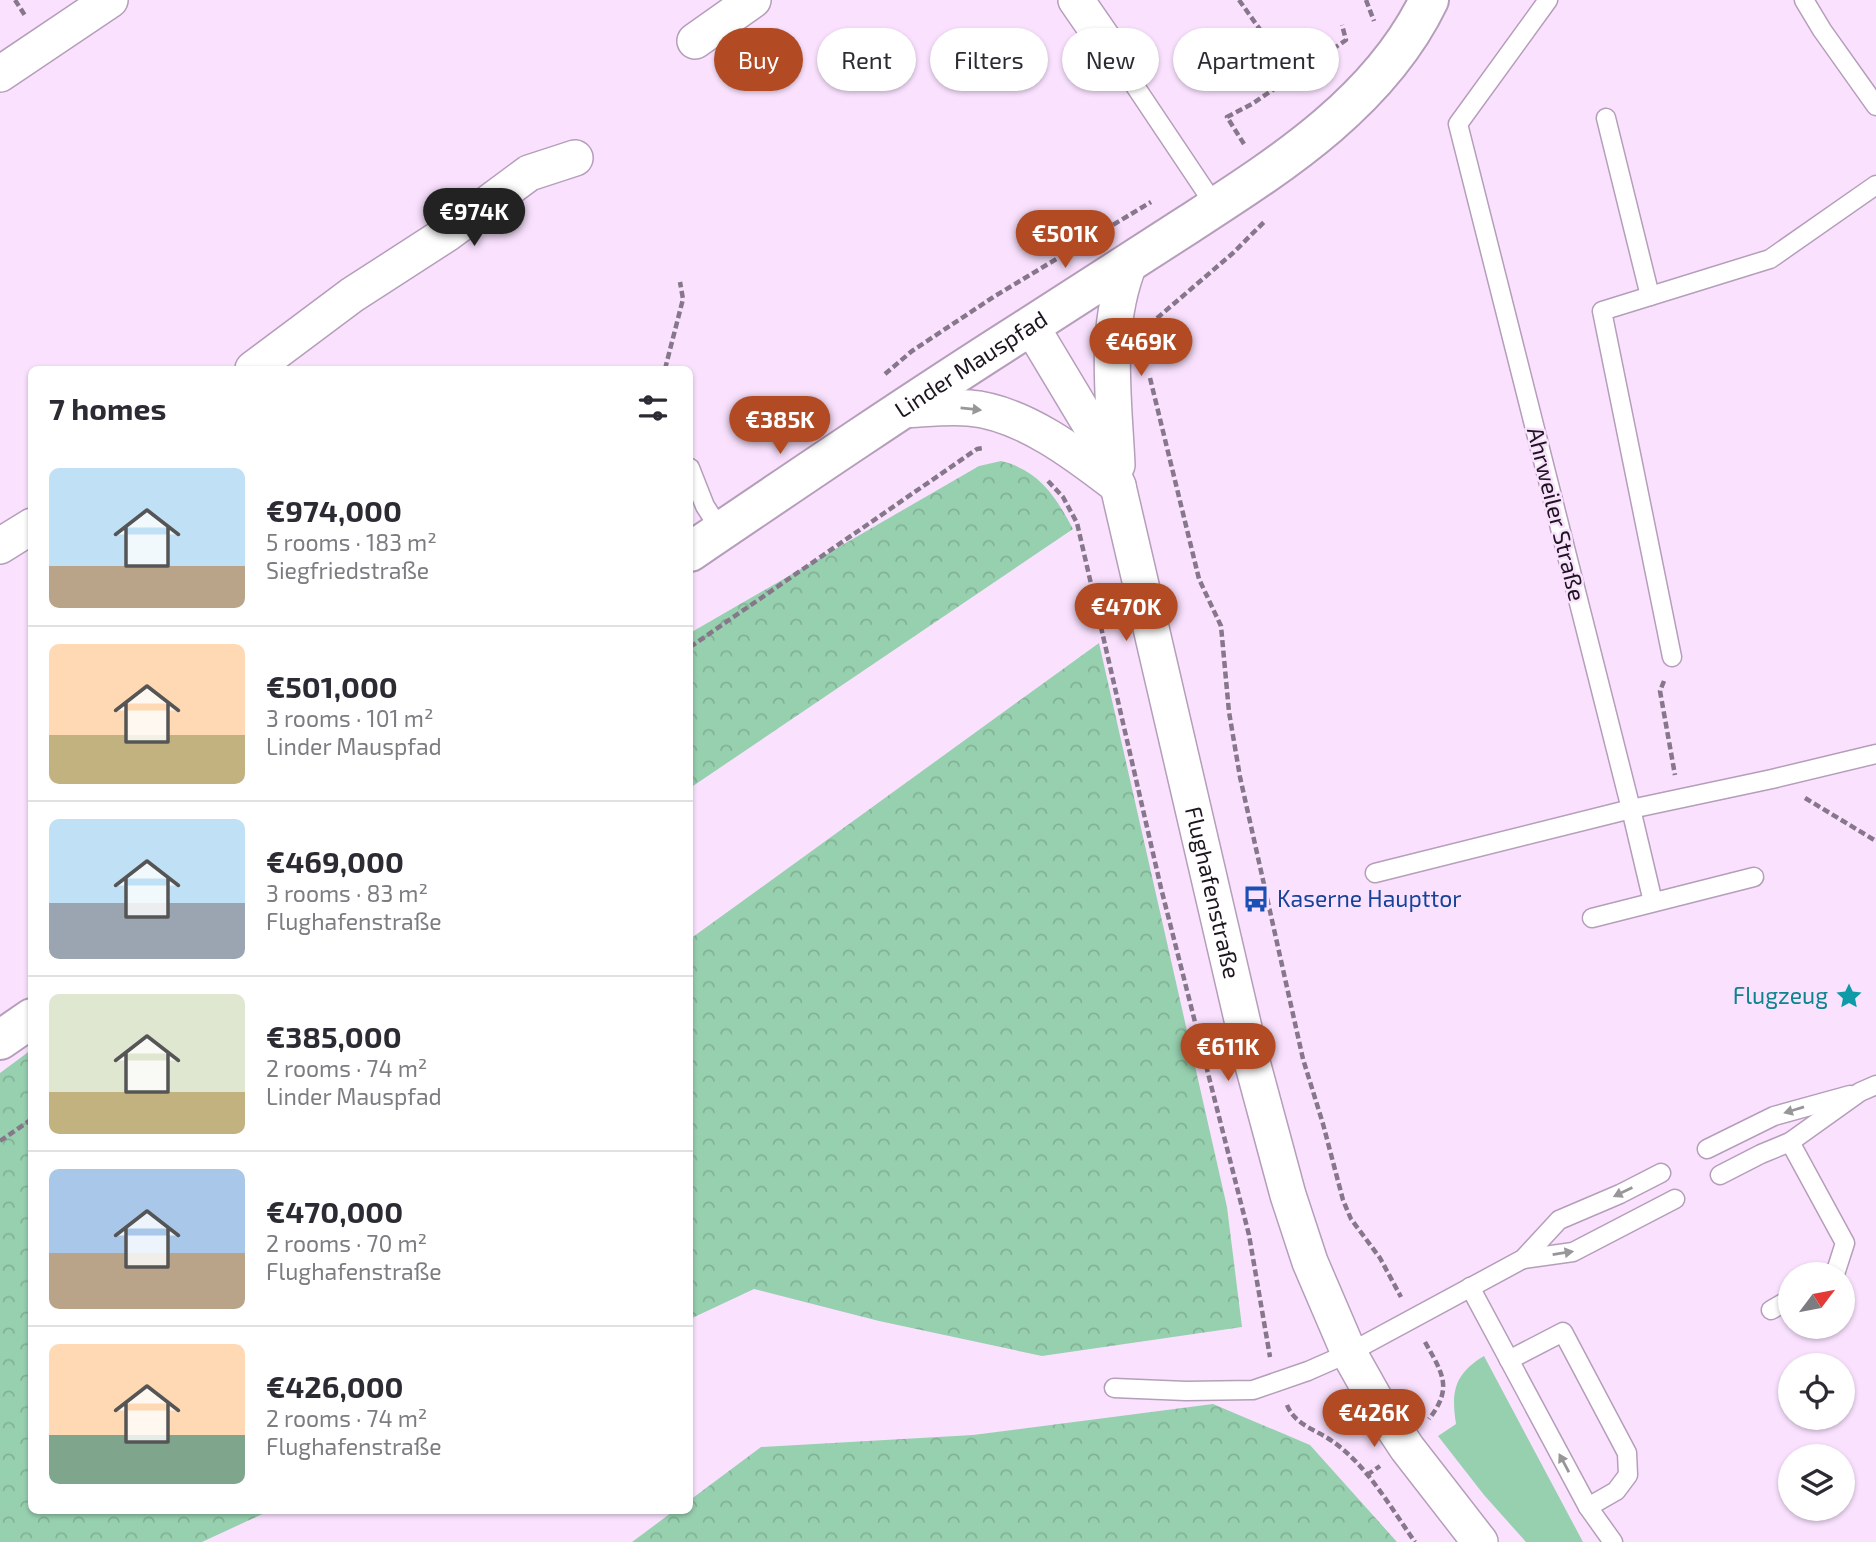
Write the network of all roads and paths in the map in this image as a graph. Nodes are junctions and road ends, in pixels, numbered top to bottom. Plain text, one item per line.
1 (110, 0) edge
2 (753, 0) edge
3 (1076, 0) edge
4 (1240, 0) edge
5 (1366, 0) edge
6 (1429, 0) edge
7 (1548, 0) edge
8 (1804, 0) edge
9 (1342, 25) dead end
10 (1379, 27) dead end
11 (1095, 28) edge
12 (1260, 28) edge
13 (695, 41) dead end
14 (1339, 45) edge
15 (0, 74) edge
16 (1138, 91) edge
17 (1271, 91) edge
18 (1876, 106) edge
19 (1606, 118) dead end
20 (1247, 148) dead end
21 (575, 159) dead end
22 (1876, 185) edge
23 (1216, 207) junction
24 (1130, 262) junction
25 (680, 282) dead end
26 (1650, 296) junction
27 (1031, 326) junction
28 (257, 366) edge
29 (666, 366) edge
30 (1148, 373) dead end
31 (903, 410) junction
32 (991, 446) dead end
33 (693, 476) edge
34 (1045, 477) dead end
35 (1118, 486) junction
36 (28, 528) edge
37 (721, 531) junction
38 (0, 546) edge
39 (693, 550) edge
40 (693, 645) edge
41 (1672, 657) joint
42 (1876, 754) edge
43 (1772, 779) junction
44 (1679, 799) junction
45 (1631, 809) junction
46 (1876, 841) edge
47 (1376, 873) dead end
48 (1754, 877) dead end
49 (1653, 902) junction
50 (1592, 918) dead end
51 (28, 1021) edge
52 (0, 1040) edge
53 (1868, 1089) edge
54 (28, 1122) edge
55 (0, 1141) edge
56 (1790, 1142) junction
57 (1707, 1149) dead end
58 (1661, 1173) dead end
59 (1720, 1175) dead end
60 (1675, 1199) dead end
61 (1523, 1259) junction
62 (1838, 1262) edge
63 (1470, 1287) junction
64 (1778, 1306) edge
65 (1770, 1310) dead end
66 (1412, 1319) junction
67 (1349, 1353) junction
68 (1509, 1360) junction
69 (1277, 1381) junction
70 (1114, 1388) dead end
71 (1407, 1448) junction
72 (1367, 1475) junction
73 (1588, 1507) junction
74 (1415, 1542) edge
75 (1480, 1542) edge
76 (1613, 1542) edge

1 - 15 street
2 - 13 street
3 - 11 street
4 - 12 path
5 - 10 path
6 - 23 street, Linder Mauspfad
7 - 45 lane, Ahrweiler Straße
8 - 18 lane
9 - 14 path
16 - 23 lane
17 - 20 path
19 - 26 lane
21 - 28 street
22 - 26 lane
23 - 24 street, Linder Mauspfad
24 - 27 street, Linder Mauspfad
24 - 35 street, Flughafenstraße
25 - 29 path
26 - 41 lane
27 - 31 street, Linder Mauspfad
27 - 35 street, Flughafenstraße
30 - 66 path
31 -> 35 street
31 - 37 street, Linder Mauspfad
32 - 40 path
33 - 37 lane
34 - 69 path
35 - 67 street, Flughafenstraße
36 - 38 street
37 - 39 street, Linder Mauspfad
41 - 44 path
42 - 43 lane
43 - 44 lane
43 - 46 path
44 - 45 lane
45 - 47 lane
45 - 49 lane
48 - 49 lane
49 - 50 lane
51 - 52 street
53 - 56 lane
53 -> 57 lane
54 - 55 path
56 - 59 lane
56 - 62 lane
58 -> 61 lane
61 -> 60 lane
61 - 63 lane
63 - 66 lane
63 - 68 lane
64 - 65 lane
66 - 67 lane
66 - 71 path
67 - 69 lane
67 - 71 street, Flughafenstraße
73 -> 68 lane
68 - 73 lane
69 - 70 lane
69 - 72 path
71 - 72 path
71 - 75 street, Flughafenstraße
72 - 74 path
73 - 76 lane

